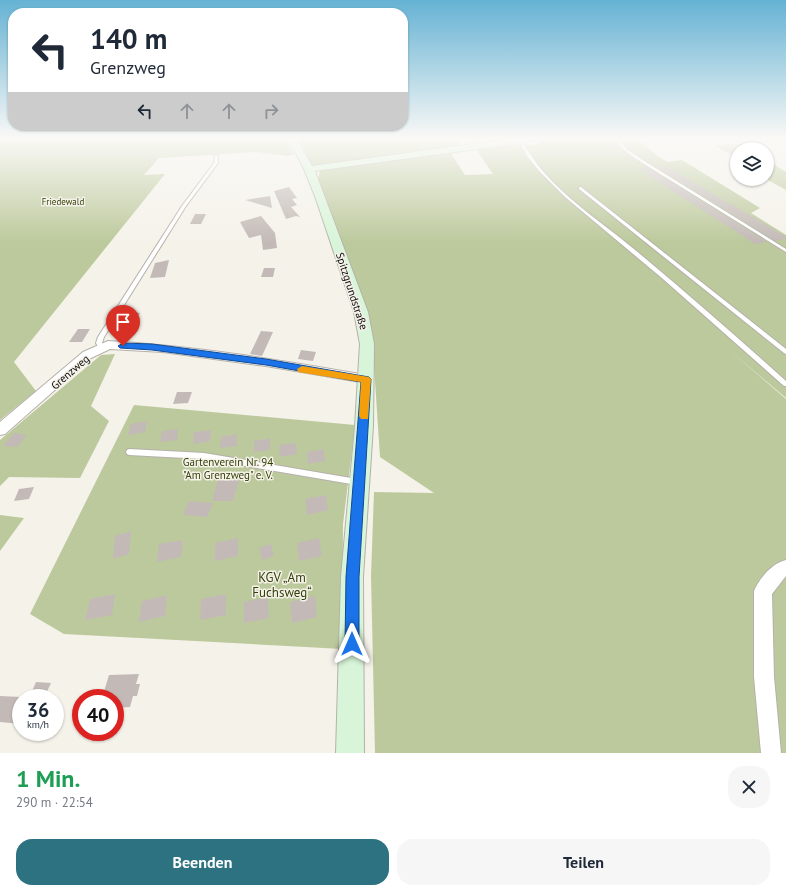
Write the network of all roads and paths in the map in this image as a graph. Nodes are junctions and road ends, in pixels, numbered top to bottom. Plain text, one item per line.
1 (208, 173) edge
2 (310, 173) edge
3 (544, 173) edge
4 (662, 173) edge
5 (580, 188) dead end
6 (786, 251) edge
7 (101, 348) junction
8 (786, 352) edge
9 (366, 379) junction
10 (786, 384) edge
11 (0, 430) edge
12 (129, 452) dead end
13 (360, 483) junction
14 (786, 568) edge
15 (350, 753) edge
16 (772, 753) edge

1 - 7 lane
2 - 9 street, Spitzgrundstraße
3 - 10 lane
4 - 6 lane
5 - 8 lane
7 - 9 street, Grenzweg
7 - 11 street, Grenzweg
9 - 13 street, Spitzgrundstraße
12 - 13 lane
13 - 15 street, Spitzgrundstraße
14 - 16 street

